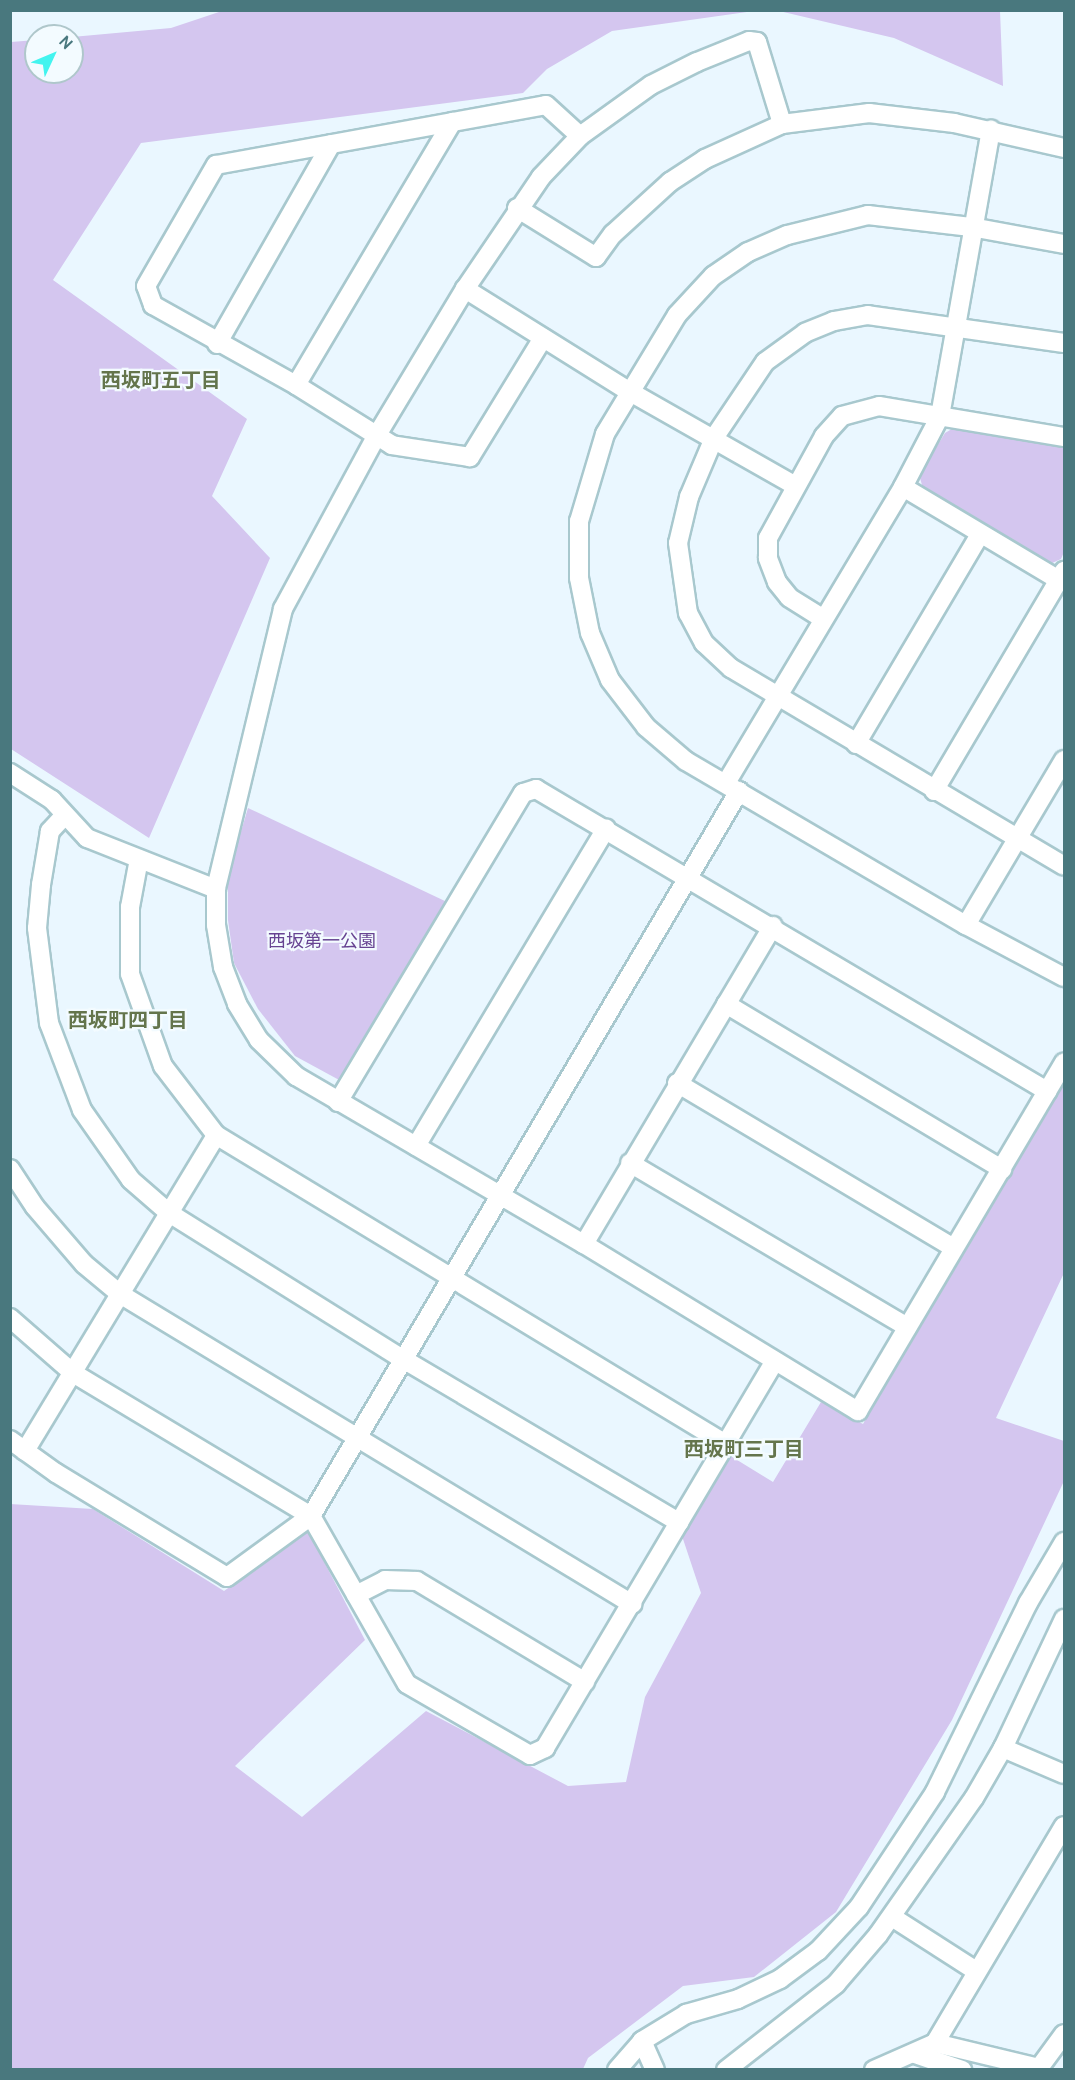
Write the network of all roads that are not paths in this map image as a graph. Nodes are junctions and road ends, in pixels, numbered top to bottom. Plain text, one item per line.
1 (452, 122) junction
2 (782, 124) junction
3 (991, 130) junction
4 (580, 136) junction
5 (331, 144) junction
6 (1065, 147) edge
7 (517, 208) junction
8 (971, 226) junction
9 (1065, 244) edge
10 (465, 289) junction
11 (958, 326) junction
12 (543, 338) junction
13 (1065, 343) edge
14 (217, 344) junction
15 (296, 385) junction
16 (630, 392) junction
17 (940, 416) junction
18 (376, 435) junction
19 (1065, 437) edge
20 (714, 438) junction
21 (795, 485) junction
22 (903, 487) junction
23 (980, 534) junction
24 (1062, 576) edge
25 (822, 618) junction
26 (777, 698) junction
27 (856, 744) junction
28 (1065, 760) edge
29 (10, 773) edge
30 (732, 787) junction
31 (934, 791) junction
32 (64, 816) junction
33 (606, 828) junction
34 (1017, 839) junction
35 (139, 859) junction
36 (1065, 866) edge
37 (689, 876) junction
38 (216, 889) junction
39 (966, 925) junction
40 (773, 926) junction
41 (1065, 977) edge
42 (726, 1004) junction
43 (1065, 1062) edge
44 (677, 1083) junction
45 (1047, 1091) junction
46 (338, 1102) junction
47 (216, 1136) junction
48 (416, 1146) junction
49 (630, 1163) junction
50 (10, 1169) edge
51 (1002, 1169) junction
52 (500, 1196) junction
53 (169, 1213) junction
54 (584, 1244) junction
55 (954, 1248) junction
56 (450, 1279) junction
57 (120, 1294) junction
58 (10, 1318) edge
59 (908, 1327) junction
60 (403, 1359) junction
61 (775, 1361) junction
62 (73, 1373) junction
63 (357, 1438) junction
64 (724, 1443) junction
65 (18, 1446) edge
66 (310, 1516) junction
67 (680, 1522) junction
68 (1065, 1542) edge
69 (356, 1595) junction
70 (632, 1605) junction
71 (1065, 1619) edge
72 (585, 1682) junction
73 (1003, 1748) junction
74 (1065, 1774) edge
75 (1065, 1826) edge
76 (892, 1917) junction
77 (976, 1971) junction
78 (1065, 2034) edge
79 (642, 2041) junction
80 (934, 2043) junction
81 (915, 2054) junction
82 (617, 2070) edge
83 (655, 2070) edge
84 (726, 2070) edge
85 (874, 2070) edge
86 (962, 2070) edge

1 - 4 street
1 - 5 street
1 - 15 street
2 - 3 street
2 - 4 street
2 - 7 street
3 - 6 street
3 - 8 street
4 - 7 street
5 - 14 street
5 - 14 street
7 - 10 street
8 - 9 street
8 - 11 street
8 - 16 street
10 - 12 street
10 - 18 street
11 - 13 street
11 - 17 street
11 - 20 street
12 - 16 street
12 - 18 street
14 - 15 street
15 - 18 street
16 - 20 street
16 - 30 street
17 - 19 street
17 - 21 street
17 - 22 street
18 - 38 street
20 - 21 street
20 - 26 street
21 - 25 street
22 - 23 street
22 - 25 street
23 - 24 street
23 - 27 street
24 - 31 street
25 - 26 street
26 - 27 street
26 - 30 street
27 - 31 street
28 - 34 street
29 - 32 street
30 - 37 street
30 - 39 street
31 - 34 street
32 - 35 street
32 - 53 street
33 - 37 street
33 - 46 street
33 - 48 street
34 - 36 street
34 - 39 street
35 - 38 street
35 - 47 street
37 - 40 street
37 - 52 street
38 - 46 street
39 - 41 street
40 - 42 street
40 - 45 street
42 - 44 street
42 - 51 street
43 - 45 street
44 - 49 street
44 - 55 street
45 - 51 street
46 - 48 street
47 - 53 street
47 - 56 street
48 - 52 street
49 - 54 street
49 - 59 street
50 - 57 street
51 - 55 street
52 - 54 street
52 - 56 street
53 - 57 street
53 - 60 street
54 - 61 street
55 - 59 street
56 - 60 street
56 - 64 street
57 - 62 street
57 - 63 street
58 - 62 street
59 - 61 street
60 - 63 street
60 - 67 street
61 - 64 street
62 - 65 street
62 - 66 street
63 - 66 street
63 - 70 street
64 - 67 street
65 - 66 street
66 - 69 street
67 - 70 street
68 - 79 street
69 - 72 street
69 - 72 street
70 - 72 street
71 - 73 street
73 - 74 street
73 - 76 street
75 - 77 street
76 - 77 street
76 - 84 street
77 - 80 street
78 - 80 street
79 - 82 street
79 - 83 street
80 - 81 street
81 - 85 street
81 - 86 street

